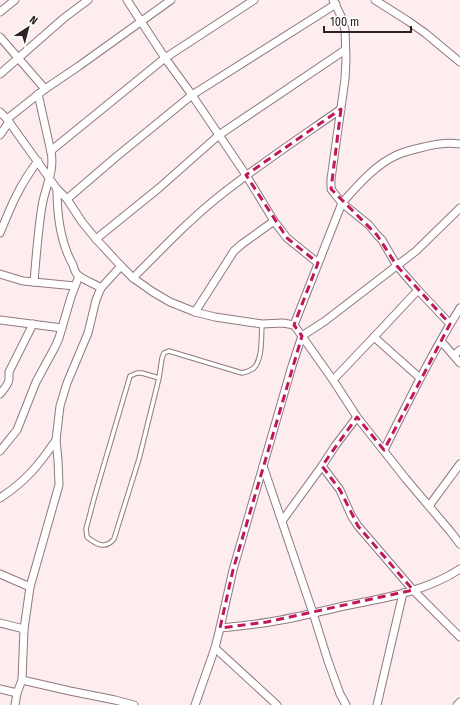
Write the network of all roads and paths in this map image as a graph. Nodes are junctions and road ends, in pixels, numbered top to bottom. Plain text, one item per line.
1 (15, 0) edge
2 (88, 0) edge
3 (127, 0) edge
4 (171, 0) edge
5 (254, 0) edge
6 (375, 0) edge
7 (334, 2) edge
8 (0, 12) edge
9 (141, 21) junction
10 (0, 37) edge
11 (345, 50) junction
12 (18, 58) junction
13 (165, 58) junction
14 (460, 62) edge
15 (0, 74) edge
16 (45, 89) junction
17 (38, 94) junction
18 (192, 95) junction
19 (341, 109) junction
20 (0, 112) edge
21 (8, 120) junction
22 (0, 135) edge
23 (219, 136) junction
24 (460, 144) edge
25 (51, 152) junction
26 (38, 161) junction
27 (246, 175) junction
28 (50, 178) junction
29 (57, 189) junction
30 (67, 199) junction
31 (342, 203) junction
32 (460, 208) edge
33 (274, 221) junction
34 (0, 232) edge
35 (96, 239) junction
36 (318, 263) junction
37 (121, 266) junction
38 (397, 266) junction
39 (0, 274) edge
40 (78, 276) junction
41 (133, 278) junction
42 (34, 282) junction
43 (75, 286) junction
44 (101, 288) junction
45 (418, 290) junction
46 (460, 308) edge
47 (195, 312) junction
48 (0, 320) edge
49 (32, 324) junction
50 (262, 324) junction
51 (450, 324) junction
52 (294, 325) junction
53 (62, 328) junction
54 (302, 336) junction
55 (374, 337) junction
56 (440, 341) junction
57 (460, 350) edge
58 (454, 355) junction
59 (460, 363) edge
60 (158, 378) junction
61 (420, 378) junction
62 (333, 380) junction
63 (0, 394) edge
64 (357, 417) junction
65 (56, 440) junction
66 (384, 450) junction
67 (0, 451) edge
68 (460, 464) edge
69 (263, 465) junction
70 (322, 466) junction
71 (0, 498) edge
72 (429, 506) junction
73 (282, 521) junction
74 (460, 544) edge
75 (460, 569) edge
76 (0, 574) edge
77 (30, 587) junction
78 (413, 590) junction
79 (403, 593) junction
80 (313, 613) junction
81 (0, 623) edge
82 (220, 628) junction
83 (24, 629) junction
84 (460, 637) edge
85 (215, 648) junction
86 (22, 680) junction
87 (0, 689) edge
88 (18, 693) junction
89 (460, 702) edge
90 (15, 705) edge
91 (129, 705) edge
92 (195, 705) edge
93 (277, 705) edge
94 (346, 705) edge
95 (377, 705) edge
96 (456, 705) edge

1 - 8 street
2 - 12 street
3 - 9 street
4 - 9 street
5 - 13 street
6 - 14 street
7 - 11 street
7 - 18 street
9 - 13 street
9 - 16 street
10 - 12 street
11 - 19 street
11 - 23 street
12 - 15 street
12 - 16 street
13 - 18 street
13 - 25 street
16 - 17 street
17 - 21 street
17 - 25 street
18 - 23 street
18 - 30 street
19 - 27 street
19 - 31 street
20 - 21 street
21 - 22 street
21 - 26 street
23 - 27 street
23 - 35 street
24 - 31 street
25 - 28 street
26 - 28 street
26 - 34 street
27 - 33 street
27 - 41 street
28 - 29 street
28 - 42 street
29 - 30 street
29 - 40 street
30 - 35 street
31 - 36 street
31 - 38 street
32 - 38 street
33 - 36 street
33 - 47 street
35 - 37 street
36 - 52 street
37 - 41 street
37 - 44 street
38 - 45 street
38 - 54 street
39 - 42 street
40 - 43 street
40 - 44 street
41 - 47 street
42 - 43 street
43 - 53 street
44 - 65 street
45 - 51 street
45 - 55 street
46 - 51 street
47 - 50 street
48 - 49 street
49 - 53 street
49 - 63 street
50 - 52 street
50 - 60 lane
51 - 56 street
52 - 54 street
53 - 67 street
54 - 62 street
54 - 69 street
55 - 61 street
55 - 62 street
56 - 58 street
56 - 61 street
57 - 58 street
58 - 59 street
60 - 60 lane
61 - 66 street
62 - 64 street
64 - 66 street
64 - 70 street
65 - 71 street
65 - 77 street
66 - 72 street
68 - 72 street
69 - 73 street
69 - 82 street
70 - 73 street
70 - 78 street
72 - 74 street
73 - 80 street
75 - 78 street
76 - 77 street
77 - 83 street
78 - 79 street
78 - 84 street
79 - 80 street
79 - 95 street
80 - 82 street
80 - 94 street
81 - 83 street
82 - 85 street
83 - 86 street
85 - 92 street
85 - 93 street
86 - 88 street
86 - 91 street
87 - 88 street
88 - 90 street
89 - 96 street

